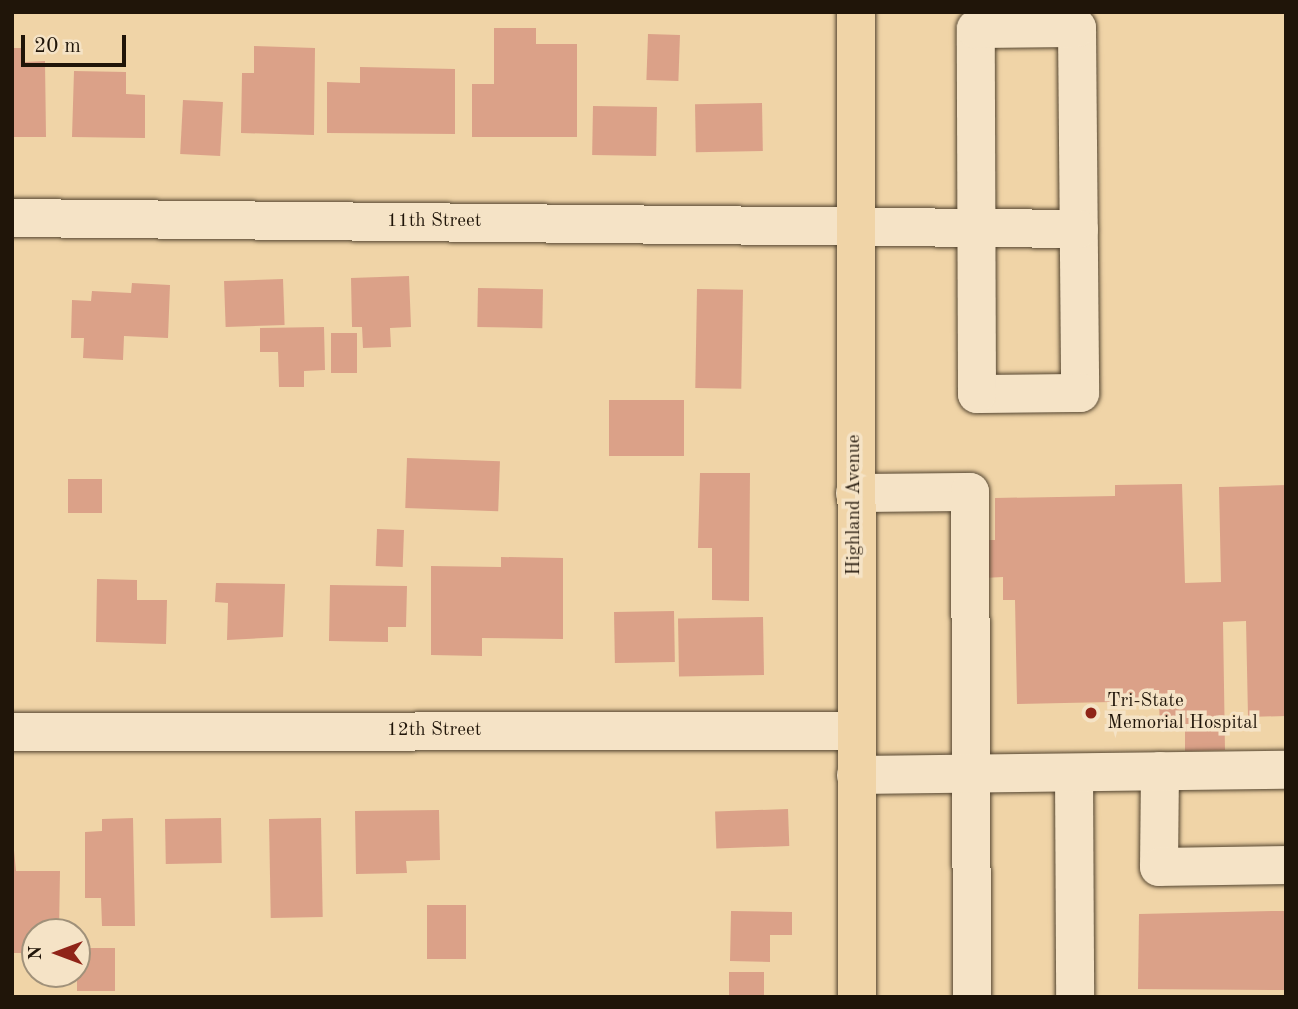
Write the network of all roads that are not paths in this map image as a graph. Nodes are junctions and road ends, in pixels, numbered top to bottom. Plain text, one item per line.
1 (856, 12) edge
2 (12, 218) edge
3 (855, 225) junction
4 (975, 227) junction
5 (1079, 229) junction
6 (855, 493) junction
7 (856, 731) junction
8 (12, 732) edge
9 (1160, 771) junction
10 (1286, 771) edge
11 (1074, 773) junction
12 (971, 774) junction
13 (856, 775) junction
14 (1286, 865) edge
15 (857, 997) edge
16 (972, 997) edge
17 (1075, 997) edge

1 - 3 main road, Highland Avenue
2 - 3 street, 11th Street
3 - 4 street, 11th Street
3 - 6 main road, Highland Avenue
4 - 5 street, 11th Street
4 - 5 street
4 - 5 street
6 - 7 main road, Highland Avenue
6 - 12 street
7 - 8 street, 12th Street
7 - 13 main road, Highland Avenue
9 - 10 street
9 - 11 street
9 - 14 street
11 - 12 street
11 - 17 street
12 - 13 street
12 - 16 street
13 - 15 main road, Highland Avenue

